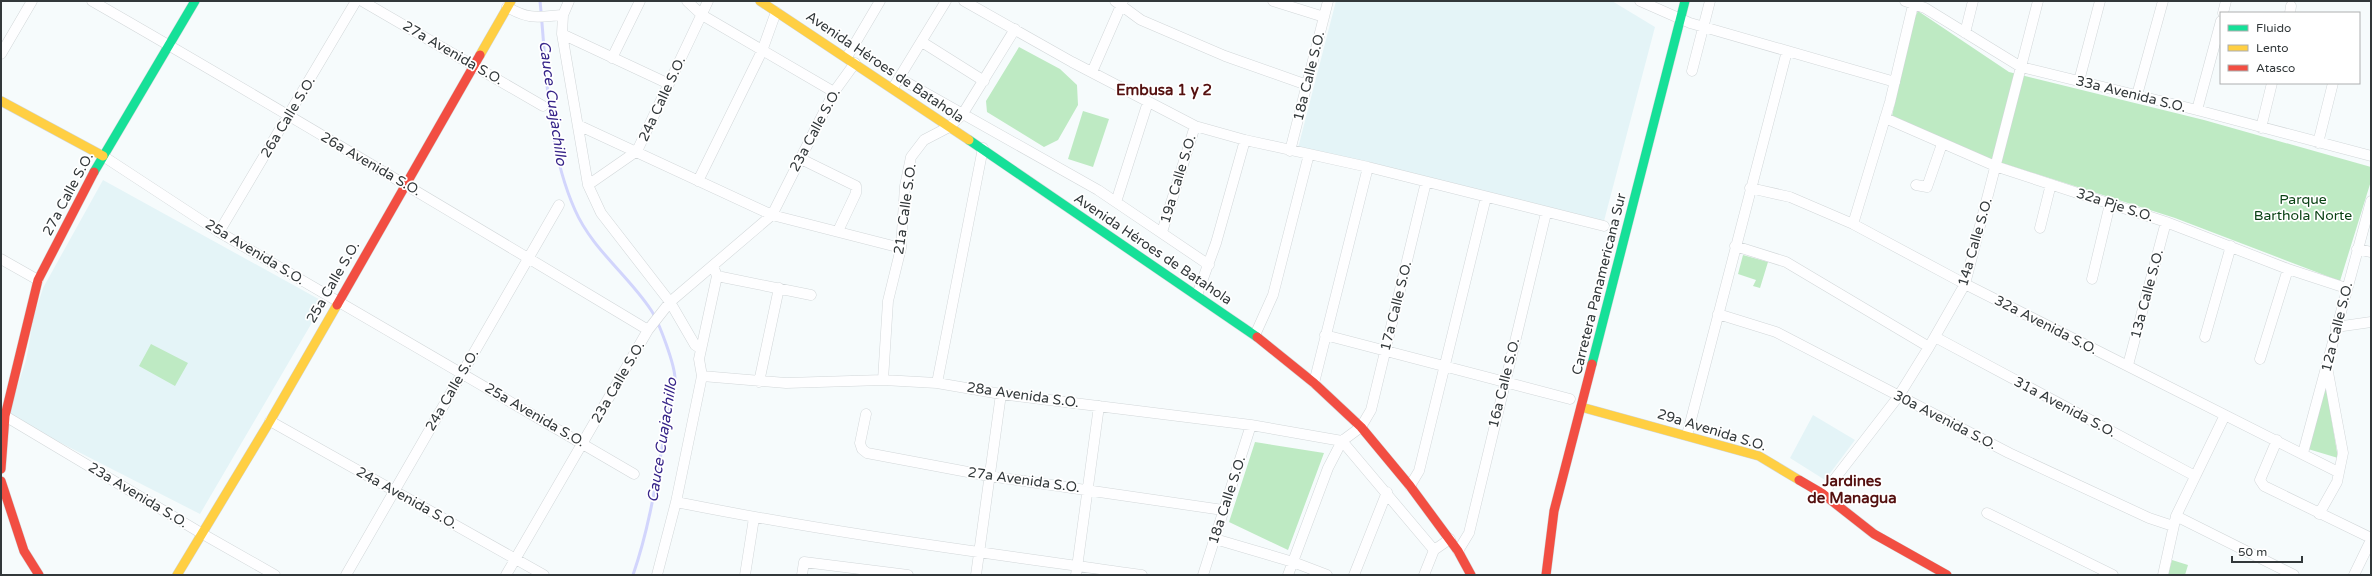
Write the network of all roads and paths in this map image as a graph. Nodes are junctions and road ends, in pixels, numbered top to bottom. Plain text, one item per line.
1 (32, 1) edge
2 (92, 1) edge
3 (195, 1) edge
4 (356, 1) edge
5 (362, 1) edge
6 (569, 1) edge
7 (640, 1) edge
8 (687, 1) edge
9 (708, 1) edge
10 (753, 1) edge
11 (780, 1) edge
12 (880, 1) edge
13 (946, 1) edge
14 (964, 1) edge
15 (1274, 1) edge
16 (1328, 1) edge
17 (1640, 1) edge
18 (1686, 1) edge
19 (1710, 1) edge
20 (1973, 1) edge
21 (2038, 1) edge
22 (2100, 1) edge
23 (2163, 1) edge
24 (2226, 1) edge
25 (1911, 2) edge
26 (763, 3) edge
27 (1120, 3) edge
28 (509, 4) edge
29 (984, 6) edge
30 (776, 12) junction
31 (2223, 12) edge
32 (562, 15) junction
33 (702, 15) junction
34 (1324, 17) junction
35 (1688, 22) junction
36 (2220, 25) edge
37 (1703, 26) junction
38 (1015, 29) junction
39 (1965, 33) junction
40 (562, 34) junction
41 (922, 42) junction
42 (168, 44) junction
43 (762, 51) junction
44 (1787, 51) junction
45 (1, 54) edge
46 (612, 58) junction
47 (851, 60) junction
48 (474, 65) junction
49 (2021, 67) junction
50 (1692, 71) dead end
51 (1092, 72) junction
52 (899, 78) junction
53 (984, 81) junction
54 (2079, 81) junction
55 (1894, 82) junction
56 (669, 84) junction
57 (2272, 84) edge
58 (2333, 84) edge
59 (1307, 85) junction
60 (893, 88) junction
61 (834, 92) junction
62 (2138, 95) junction
63 (1, 101) edge
64 (1148, 102) junction
65 (543, 106) dead end
66 (2197, 110) junction
67 (962, 115) junction
68 (288, 117) junction
69 (1885, 118) junction
70 (578, 125) junction
71 (1195, 126) junction
72 (949, 127) junction
73 (2261, 128) junction
74 (1245, 140) junction
75 (2318, 142) junction
76 (1942, 144) junction
77 (983, 148) junction
78 (637, 151) junction
79 (1290, 151) junction
80 (1309, 154) junction
81 (103, 156) junction
82 (2371, 156) edge
83 (799, 158) junction
84 (1995, 166) junction
85 (1368, 167) junction
86 (698, 181) junction
87 (1426, 182) junction
88 (406, 183) junction
89 (2051, 184) junction
90 (588, 185) junction
91 (1916, 185) dead end
92 (1750, 188) junction
93 (1486, 197) junction
94 (2371, 201) edge
95 (1116, 202) junction
96 (2110, 204) junction
97 (559, 206) dead end
98 (1546, 213) junction
99 (772, 215) junction
100 (2166, 222) junction
101 (1853, 224) junction
102 (1604, 226) dead end
103 (2040, 228) dead end
104 (838, 231) junction
105 (220, 232) junction
106 (1162, 232) junction
107 (1735, 246) junction
108 (2231, 246) junction
109 (901, 248) junction
110 (2357, 249) junction
111 (2371, 252) edge
112 (528, 258) junction
113 (1, 259) edge
114 (1209, 265) junction
115 (713, 266) junction
116 (2288, 269) junction
117 (718, 276) junction
118 (38, 280) junction
119 (2092, 280) dead end
120 (1964, 284) junction
121 (779, 288) junction
122 (2346, 288) junction
123 (811, 295) dead end
124 (1197, 295) junction
125 (338, 302) junction
126 (670, 302) junction
127 (1718, 314) junction
128 (2371, 322) edge
129 (2336, 326) junction
130 (650, 327) junction
131 (1254, 335) junction
132 (1325, 335) junction
133 (1935, 337) junction
134 (2204, 337) dead end
135 (1930, 347) junction
136 (701, 349) junction
137 (1386, 350) junction
138 (2260, 359) dead end
139 (2128, 365) junction
140 (1445, 366) junction
141 (2327, 366) junction
142 (462, 373) junction
143 (702, 376) junction
144 (884, 380) junction
145 (759, 382) junction
146 (1504, 382) junction
147 (937, 383) junction
148 (1314, 383) junction
149 (1001, 394) junction
150 (1898, 397) junction
151 (1570, 399) dead end
152 (1099, 406) junction
153 (1581, 407) junction
154 (3, 414) edge
155 (866, 414) dead end
156 (2225, 415) junction
157 (270, 421) junction
158 (1251, 425) junction
159 (1361, 427) junction
160 (1687, 436) junction
161 (2277, 440) junction
162 (1342, 441) junction
163 (583, 443) junction
164 (2303, 453) junction
165 (1, 469) edge
166 (2338, 472) junction
167 (634, 474) dead end
168 (989, 476) junction
169 (2195, 476) junction
170 (1, 481) edge
171 (1410, 486) junction
172 (1089, 489) junction
173 (394, 490) junction
174 (1386, 492) junction
175 (1823, 494) junction
176 (676, 502) junction
177 (1223, 510) junction
178 (1987, 513) dead end
179 (2319, 514) junction
180 (754, 518) junction
181 (2174, 521) junction
182 (201, 533) junction
183 (1214, 538) junction
184 (1450, 538) junction
185 (2371, 539) edge
186 (1434, 550) junction
187 (1458, 551) junction
188 (979, 553) junction
189 (515, 558) junction
190 (1293, 562) junction
191 (1077, 570) edge
192 (38, 575) edge
193 (177, 575) edge
194 (275, 575) edge
195 (346, 575) edge
196 (506, 575) edge
197 (544, 575) edge
198 (657, 575) edge
199 (744, 575) edge
200 (802, 575) edge
201 (908, 575) edge
202 (976, 575) edge
203 (1142, 575) edge
204 (1203, 575) edge
205 (1288, 575) edge
206 (1327, 575) edge
207 (1354, 575) edge
208 (1424, 575) edge
209 (1471, 575) edge
210 (1546, 575) edge
211 (1947, 575) edge
212 (2113, 575) edge
213 (2163, 575) edge
214 (2294, 575) edge
215 (2354, 575) edge

1 - 45 street
2 - 42 street, 26a Avenida S.O.
3 - 42 main road, 27a Calle S.O.
4 - 68 street, 26a Calle S.O.
5 - 48 street, 27a Avenida S.O.
6 - 32 street
7 - 46 street
8 - 33 street
9 - 33 street, 24a Calle S.O.
10 - 26 main road, Avenida Héroes de Batahola
11 - 30 main road
12 - 47 street, 23a Calle S.O.
13 - 41 street
14 - 29 street
15 - 34 street
16 - 34 street, 18a Calle S.O.
17 - 35 street
18 - 35 main road, Carretera Panamericana Sur
19 - 37 street
20 - 39 street
21 - 49 street, 14a Calle S.O.
22 - 54 street
23 - 62 street
24 - 31 street
25 - 39 street, 33a Avenida S.O.
25 - 55 street
26 - 30 main road, Avenida Héroes de Batahola
27 - 51 street
27 - 59 street
28 - 32 street
28 - 48 main road, 25a Calle S.O.
29 - 38 street
30 - 43 street
30 - 47 main road, Avenida Héroes de Batahola
32 - 40 street
33 - 43 street
33 - 56 street, 24a Calle S.O.
34 - 59 street, 18a Calle S.O.
35 - 37 street
35 - 153 main road, Carretera Panamericana Sur
36 - 66 street
37 - 44 street
37 - 50 street
38 - 51 street
38 - 53 street, 21a Calle S.O.
39 - 49 street, 33a Avenida S.O.
40 - 46 street
40 - 70 street
41 - 52 street
41 - 53 street
42 - 68 street, 26a Avenida S.O.
42 - 81 main road, 27a Calle S.O.
43 - 61 street
43 - 86 street
44 - 55 street
44 - 92 street
46 - 56 street
47 - 60 main road, Avenida Héroes de Batahola
47 - 61 street, 23a Calle S.O.
48 - 65 street, 27a Avenida S.O.
48 - 88 main road, 25a Calle S.O.
49 - 54 street, 33a Avenida S.O.
49 - 84 street, 14a Calle S.O.
51 - 64 street
52 - 60 street
52 - 67 street
53 - 67 street, 21a Calle S.O.
54 - 62 street, 33a Avenida S.O.
55 - 69 street
56 - 78 street, 24a Calle S.O.
57 - 73 street
58 - 75 street
59 - 79 street, 18a Calle S.O.
60 - 72 main road, Avenida Héroes de Batahola
61 - 83 street, 23a Calle S.O.
62 - 66 street, 33a Avenida S.O.
63 - 81 main road, 25a Avenida S.O.
64 - 71 street
64 - 95 street
66 - 73 street, 33a Avenida S.O.
67 - 72 street, 21a Calle S.O.
67 - 95 street
68 - 88 street, 26a Avenida S.O.
68 - 105 street, 26a Calle S.O.
69 - 76 street, 32a Pje S.O.
69 - 101 street
70 - 78 street
70 - 90 street
71 - 74 street
71 - 106 street, 19a Calle S.O.
72 - 77 main road, Avenida Héroes de Batahola
72 - 109 street, 21a Calle S.O.
73 - 75 street, 33a Avenida S.O.
74 - 79 street
74 - 114 street
75 - 82 street, 33a Avenida S.O.
76 - 84 street, 32a Pje S.O.
76 - 91 street
77 - 124 main road, Avenida Héroes de Batahola
77 - 147 street
78 - 86 street
78 - 90 street, 24a Calle S.O.
79 - 80 street
80 - 85 street
80 - 131 street
81 - 105 street, 25a Avenida S.O.
81 - 118 main road, 27a Calle S.O.
83 - 99 street, 23a Calle S.O.
83 - 104 street
84 - 89 street, 32a Pje S.O.
84 - 120 street, 14a Calle S.O.
85 - 87 street
85 - 132 street
86 - 99 street
87 - 93 street
87 - 137 street, 17a Calle S.O.
88 - 112 street, 26a Avenida S.O.
88 - 125 main road, 25a Calle S.O.
89 - 96 street, 32a Pje S.O.
89 - 103 street
90 - 126 street
92 - 101 street, 32a Avenida S.O.
92 - 107 street
93 - 98 street
93 - 140 street
94 - 110 street, 12a Calle S.O.
95 - 106 street
96 - 100 street, 32a Pje S.O.
96 - 119 street
97 - 112 street, 24a Calle S.O.
98 - 102 street
98 - 146 street, 16a Calle S.O.
99 - 104 street
99 - 115 street, 23a Calle S.O.
100 - 108 street, 32a Pje S.O.
100 - 139 street, 13a Calle S.O.
101 - 120 street, 32a Avenida S.O.
104 - 109 street
105 - 125 street, 25a Avenida S.O.
106 - 114 street
107 - 127 street
107 - 135 street
108 - 116 street, 32a Pje S.O.
108 - 134 street
109 - 144 street, 21a Calle S.O.
110 - 111 street
110 - 122 street, 12a Calle S.O.
112 - 130 street, 26a Avenida S.O.
112 - 142 street, 24a Calle S.O.
113 - 118 street
114 - 124 street
115 - 117 street
115 - 126 street, 23a Calle S.O.
116 - 122 street, 32a Pje S.O.
116 - 138 street
117 - 121 street
117 - 136 street
118 - 154 main road, 27a Calle S.O.
120 - 133 street, 14a Calle S.O.
120 - 139 street, 32a Avenida S.O.
121 - 123 street
121 - 145 street
122 - 129 street, 12a Calle S.O.
124 - 131 main road, Avenida Héroes de Batahola
125 - 142 street, 25a Avenida S.O.
125 - 157 main road, 25a Calle S.O.
126 - 130 street, 23a Calle S.O.
126 - 136 street
127 - 150 street, 30a Avenida S.O.
127 - 160 street
128 - 129 street
129 - 141 street, 12a Calle S.O.
130 - 163 street, 23a Calle S.O.
131 - 148 main road, Avenida Héroes de Batahola
132 - 137 street
132 - 148 street
133 - 135 street, 14a Calle S.O.
133 - 169 street, 31a Avenida S.O.
135 - 150 street, 14a Calle S.O.
136 - 143 street
137 - 140 street
137 - 159 street, 17a Calle S.O.
139 - 156 street, 32a Avenida S.O.
140 - 146 street
140 - 171 street
141 - 164 street, 12a Calle S.O.
141 - 166 street
142 - 163 street, 25a Avenida S.O.
142 - 173 street, 24a Calle S.O.
143 - 145 street, 28a Avenida S.O.
143 - 176 street
144 - 145 street, 28a Avenida S.O.
144 - 147 street, 28a Avenida S.O.
146 - 151 street
146 - 187 street, 16a Calle S.O.
147 - 149 street, 28a Avenida S.O.
148 - 159 main road, Avenida Héroes de Batahola
149 - 152 street, 28a Avenida S.O.
149 - 168 street
150 - 175 street, 14a Calle S.O.
150 - 181 street, 30a Avenida S.O.
152 - 158 street, 28a Avenida S.O.
152 - 172 street
153 - 160 main road, 29a Avenida S.O.
153 - 210 main road, Carretera Panamericana Sur
154 - 165 main road, 27a Calle S.O.
154 - 182 street, 23a Avenida S.O.
155 - 168 street, 27a Avenida S.O.
156 - 161 street, 32a Avenida S.O.
156 - 169 street
157 - 173 street, 24a Avenida S.O.
157 - 182 main road, 25a Calle S.O.
158 - 162 street, 28a Avenida S.O.
158 - 177 street, 18a Calle S.O.
159 - 162 street
159 - 171 main road, Avenida Héroes de Batahola
160 - 175 main road, 29a Avenida S.O.
161 - 164 street, 32a Avenida S.O.
161 - 179 street
162 - 174 street
162 - 190 street
163 - 167 street, 25a Avenida S.O.
163 - 189 street, 23a Calle S.O.
164 - 166 street, 32a Avenida S.O.
166 - 179 street
168 - 172 street, 27a Avenida S.O.
168 - 188 street
169 - 181 street
170 - 192 main road
171 - 184 main road, Avenida Héroes de Batahola
172 - 177 street, 27a Avenida S.O.
172 - 191 street
173 - 189 street, 24a Avenida S.O.
173 - 195 street, 24a Calle S.O.
174 - 186 street
174 - 207 street
175 - 211 main road, 29a Avenida S.O.
176 - 180 street
176 - 198 street
177 - 183 street, 18a Calle S.O.
178 - 212 street
179 - 185 street
180 - 188 street
180 - 199 street
181 - 213 street
181 - 214 street, 30a Avenida S.O.
182 - 193 main road, 25a Calle S.O.
182 - 194 street, 23a Avenida S.O.
183 - 190 street
183 - 204 street, 18a Calle S.O.
184 - 186 street
184 - 187 main road, Avenida Héroes de Batahola
185 - 215 street
186 - 208 street
187 - 209 main road, Avenida Héroes de Batahola
188 - 191 street
188 - 202 street
189 - 196 street, 23a Calle S.O.
189 - 197 street, 24a Avenida S.O.
190 - 205 street
190 - 206 street
191 - 203 street
200 - 201 street

